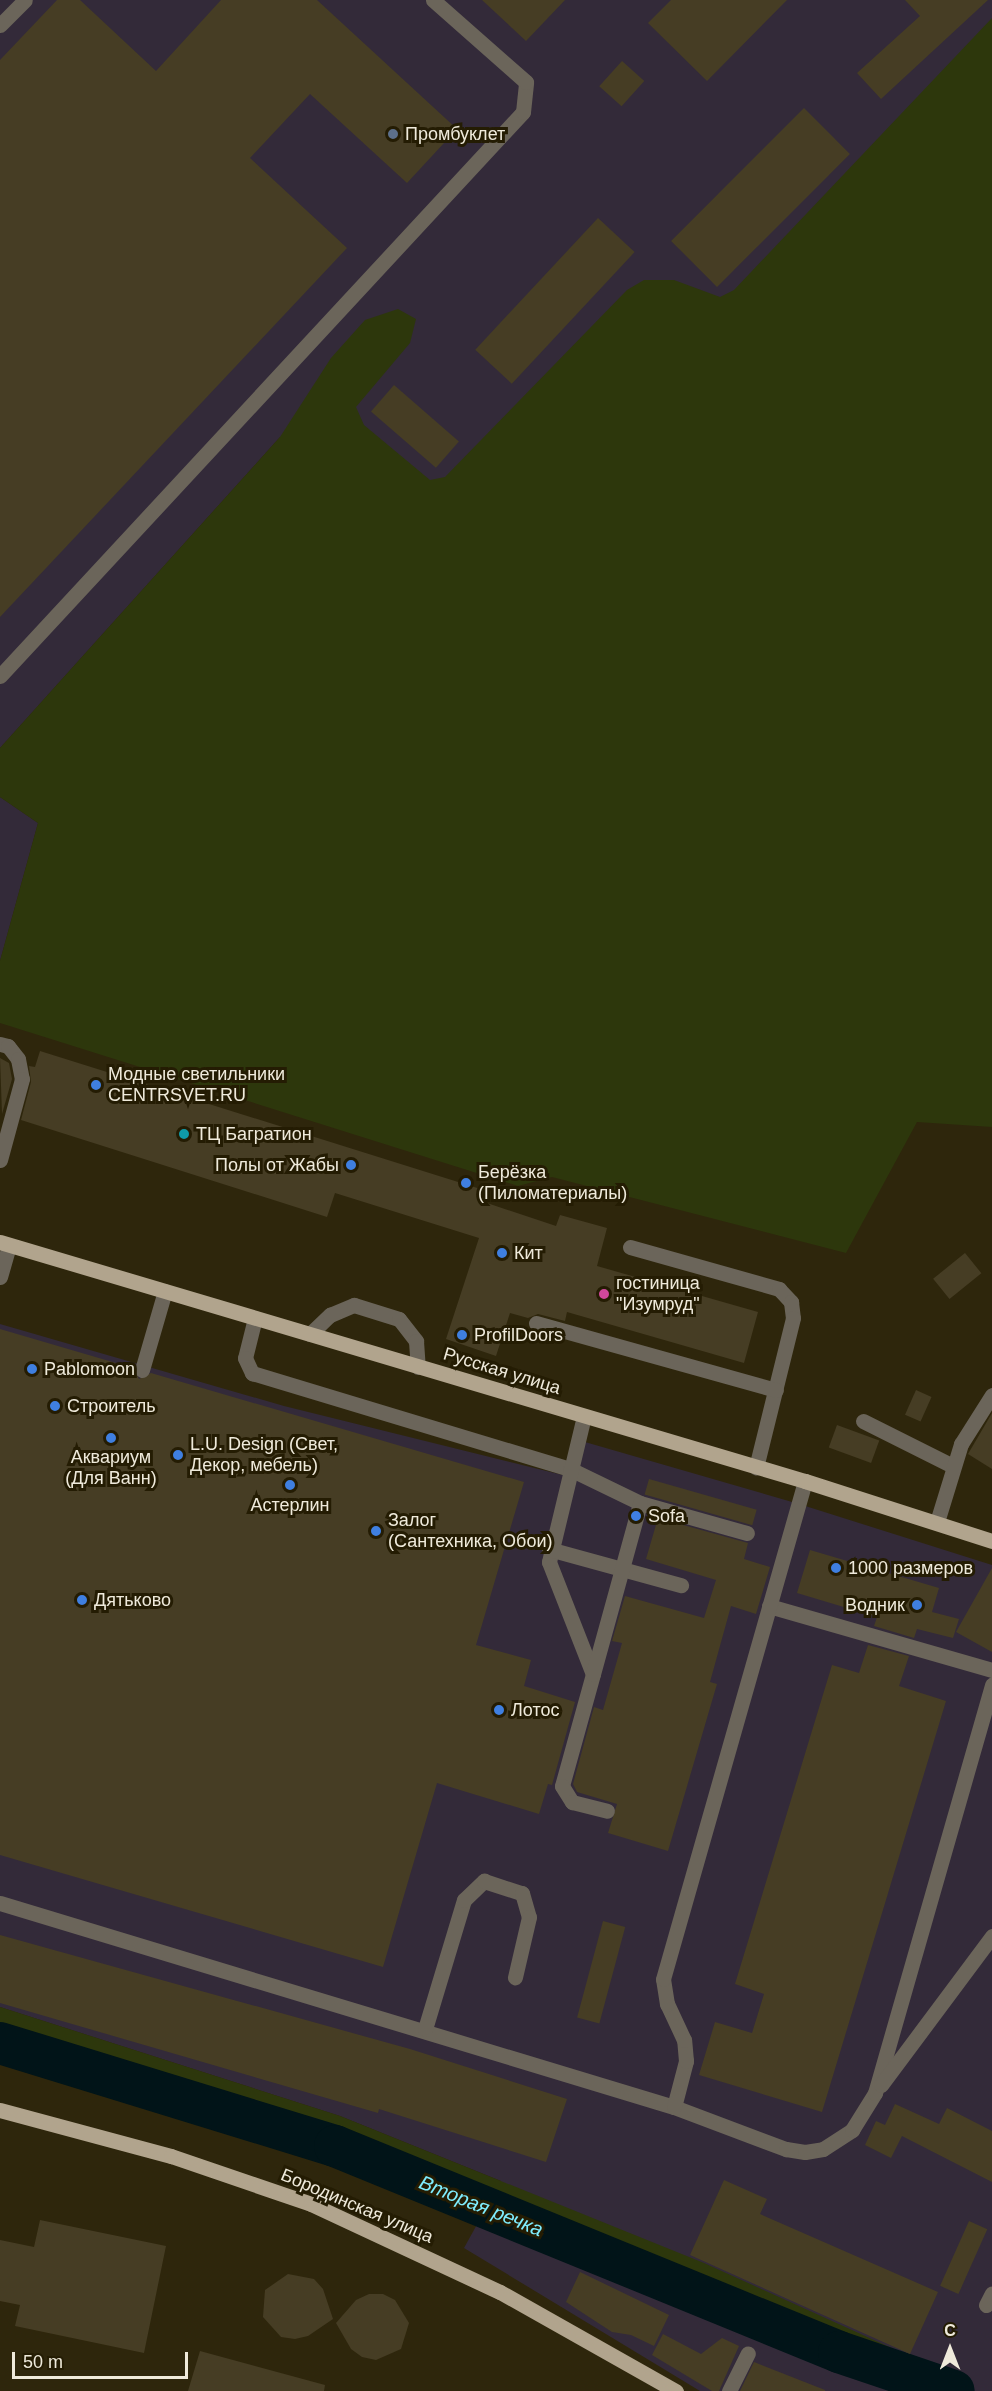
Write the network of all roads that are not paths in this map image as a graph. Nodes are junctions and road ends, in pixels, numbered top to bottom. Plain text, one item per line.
1 (25, 0) edge
2 (433, 0) edge
3 (0, 25) edge
4 (0, 676) edge
5 (0, 1044) edge
6 (0, 1160) edge
7 (5, 1244) edge
8 (630, 1248) dead end
9 (0, 1277) edge
10 (165, 1291) junction
11 (255, 1318) junction
12 (536, 1323) dead end
13 (310, 1334) junction
14 (418, 1366) junction
15 (142, 1370) dead end
16 (776, 1390) junction
17 (992, 1395) edge
18 (585, 1416) junction
19 (863, 1421) dead end
20 (953, 1466) junction
21 (756, 1467) junction
22 (570, 1469) junction
23 (805, 1481) junction
24 (640, 1503) junction
25 (937, 1522) junction
26 (747, 1533) dead end
27 (992, 1541) edge
28 (549, 1549) junction
29 (622, 1569) junction
30 (681, 1586) dead end
31 (768, 1606) junction
32 (992, 1670) edge
33 (593, 1674) junction
34 (992, 1684) edge
35 (607, 1811) dead end
36 (0, 1903) edge
37 (992, 1936) edge
38 (515, 1977) dead end
39 (424, 2029) junction
40 (874, 2093) junction
41 (675, 2107) junction
42 (0, 2110) edge
43 (748, 2353) dead end
44 (676, 2391) edge
45 (729, 2391) edge

1 - 3 lane
2 - 4 lane
5 - 6 lane
7 - 9 lane
7 - 10 main road, Русская улица
8 - 16 lane
10 - 11 main road, Русская улица
10 - 15 lane
11 - 13 main road, Русская улица
11 - 22 lane
12 - 16 lane
13 - 14 main road, Русская улица
13 - 14 lane
14 - 18 main road, Русская улица
16 - 21 lane
17 - 20 lane
18 - 21 main road, Русская улица
18 - 22 lane
19 - 20 lane
20 - 25 lane
21 - 23 main road, Русская улица
22 - 24 lane
22 - 28 lane
23 - 25 main road, Русская улица
23 - 31 lane
24 - 26 lane
24 - 29 lane
25 - 27 main road, Русская улица
28 - 29 lane
28 - 33 lane
29 - 30 lane
29 - 33 lane
31 - 32 lane
31 - 41 lane
33 - 35 lane
34 - 40 lane
36 - 39 lane
37 - 40 lane
38 - 39 lane
39 - 41 lane
40 - 41 lane
42 - 44 main road, Бородинская улица
43 - 45 lane

